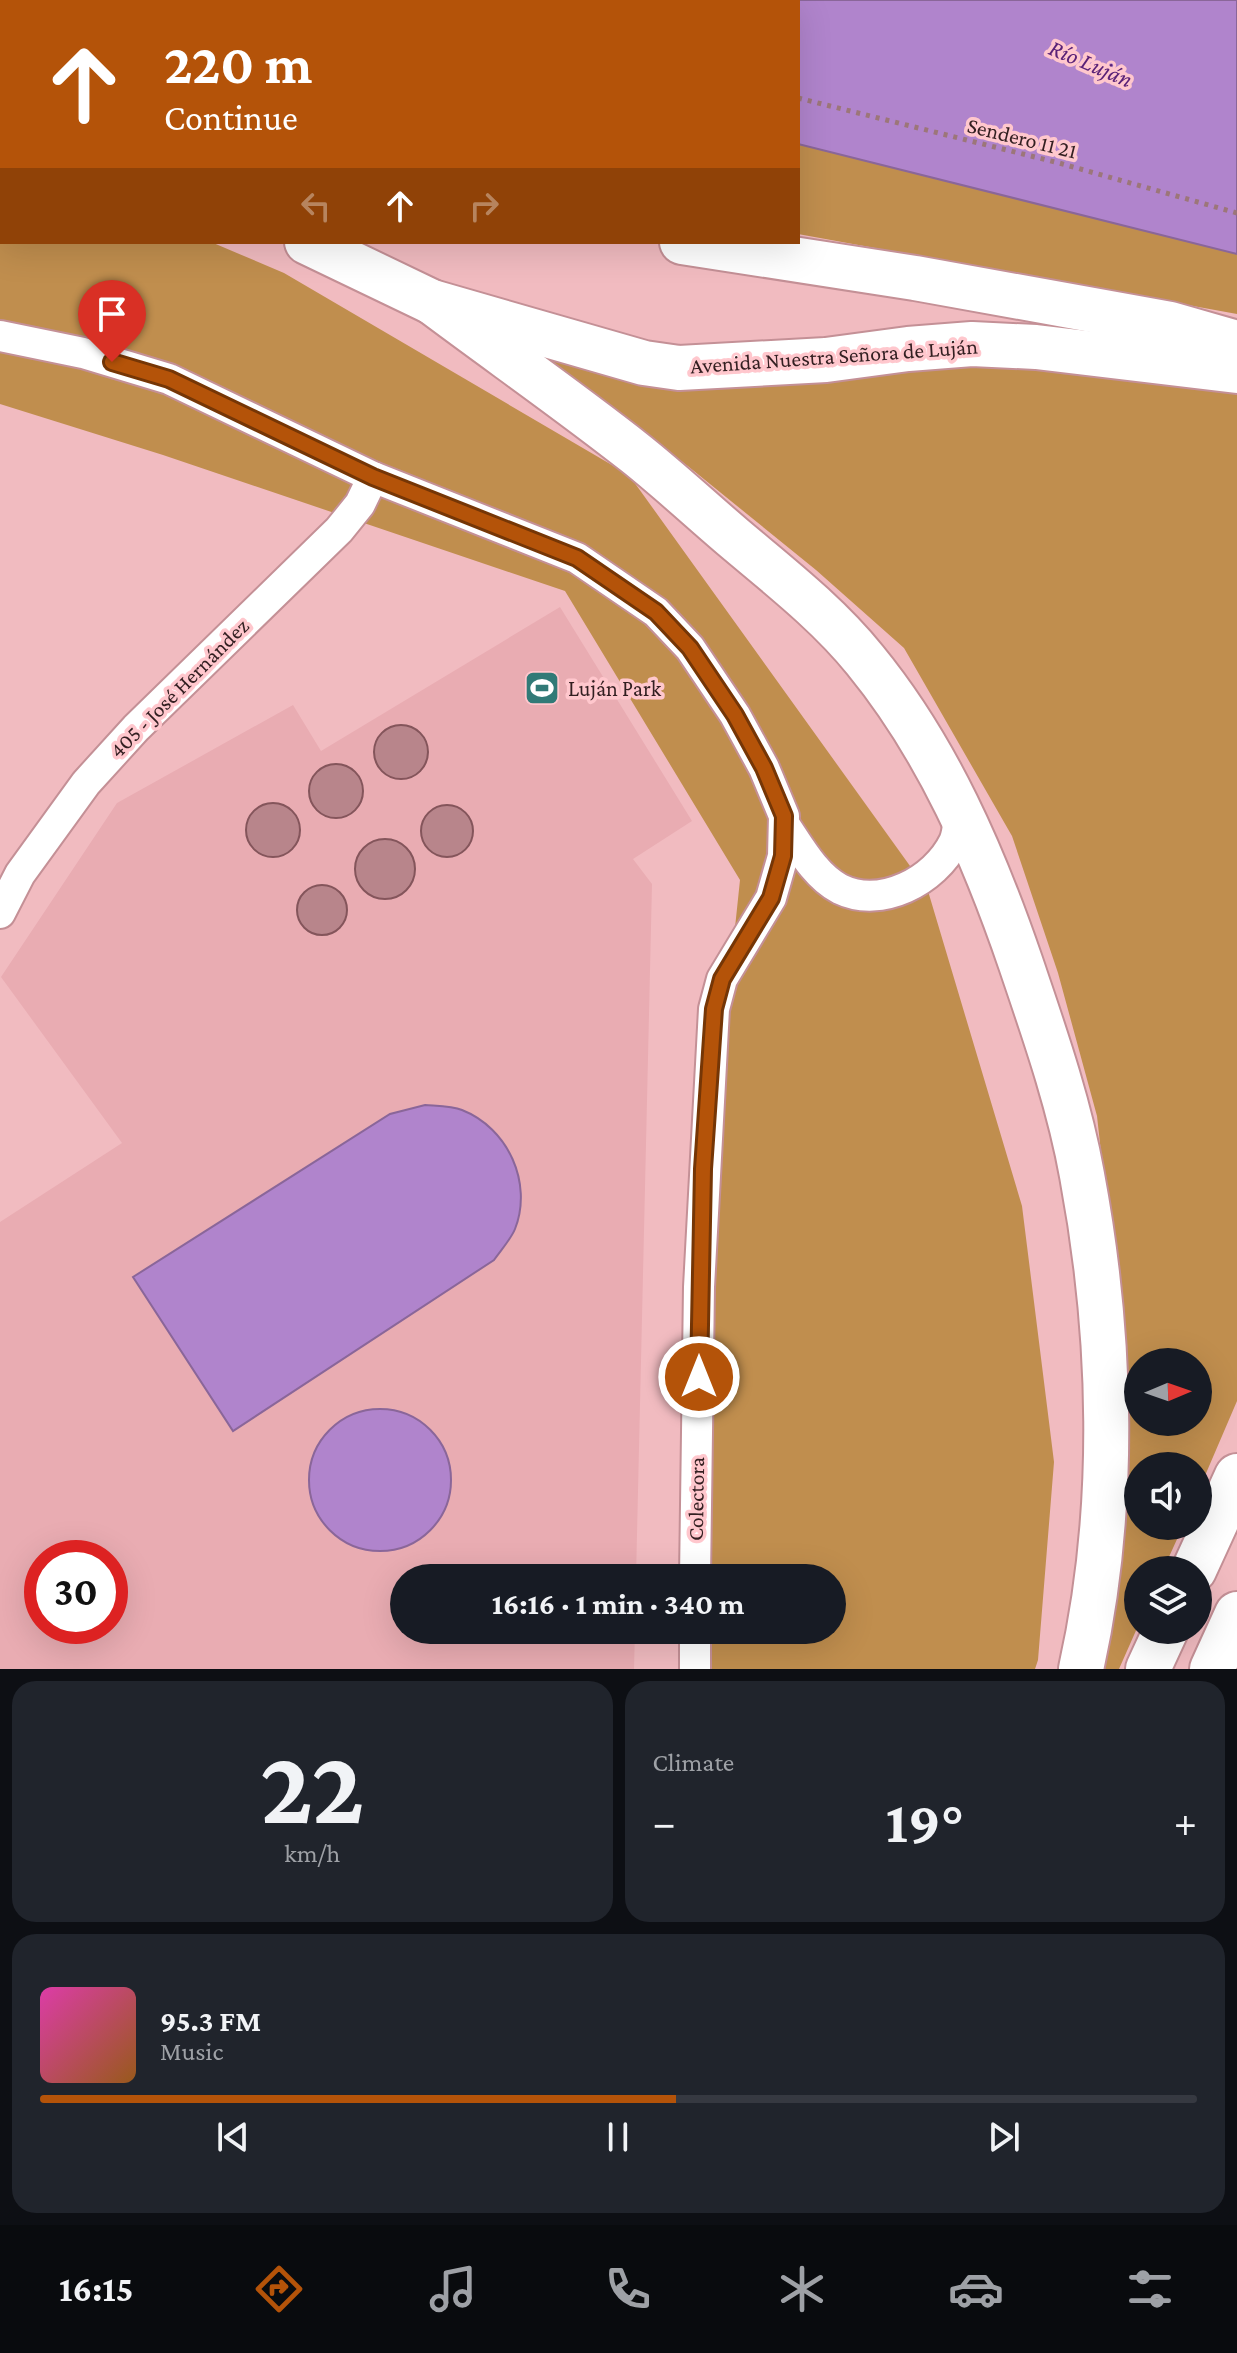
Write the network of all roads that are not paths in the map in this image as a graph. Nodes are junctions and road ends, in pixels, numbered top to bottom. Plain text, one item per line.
1 (311, 244) edge
2 (694, 244) edge
3 (432, 302) junction
4 (0, 336) edge
5 (1237, 343) edge
6 (1237, 371) edge
7 (373, 477) junction
8 (960, 812) junction
9 (784, 824) junction
10 (0, 913) edge
11 (1237, 1476) edge
12 (1200, 1556) edge
13 (695, 1564) edge
14 (1237, 1614) edge
15 (695, 1644) edge
16 (1160, 1644) edge
17 (695, 1669) edge
18 (1081, 1669) edge
19 (1148, 1669) edge
20 (1212, 1669) edge

1 - 3 main road, Avenida Nuestra Señora de Luján
2 - 5 main road
3 - 6 main road, Avenida Nuestra Señora de Luján
3 - 8 main road
4 - 7 street, Colectora
7 - 9 street, Colectora
7 - 10 street, 405 - José Hernández
8 - 9 street
8 - 18 main road
9 - 13 street, Colectora
11 - 12 main road
14 - 20 main road
15 - 17 street
16 - 19 main road

